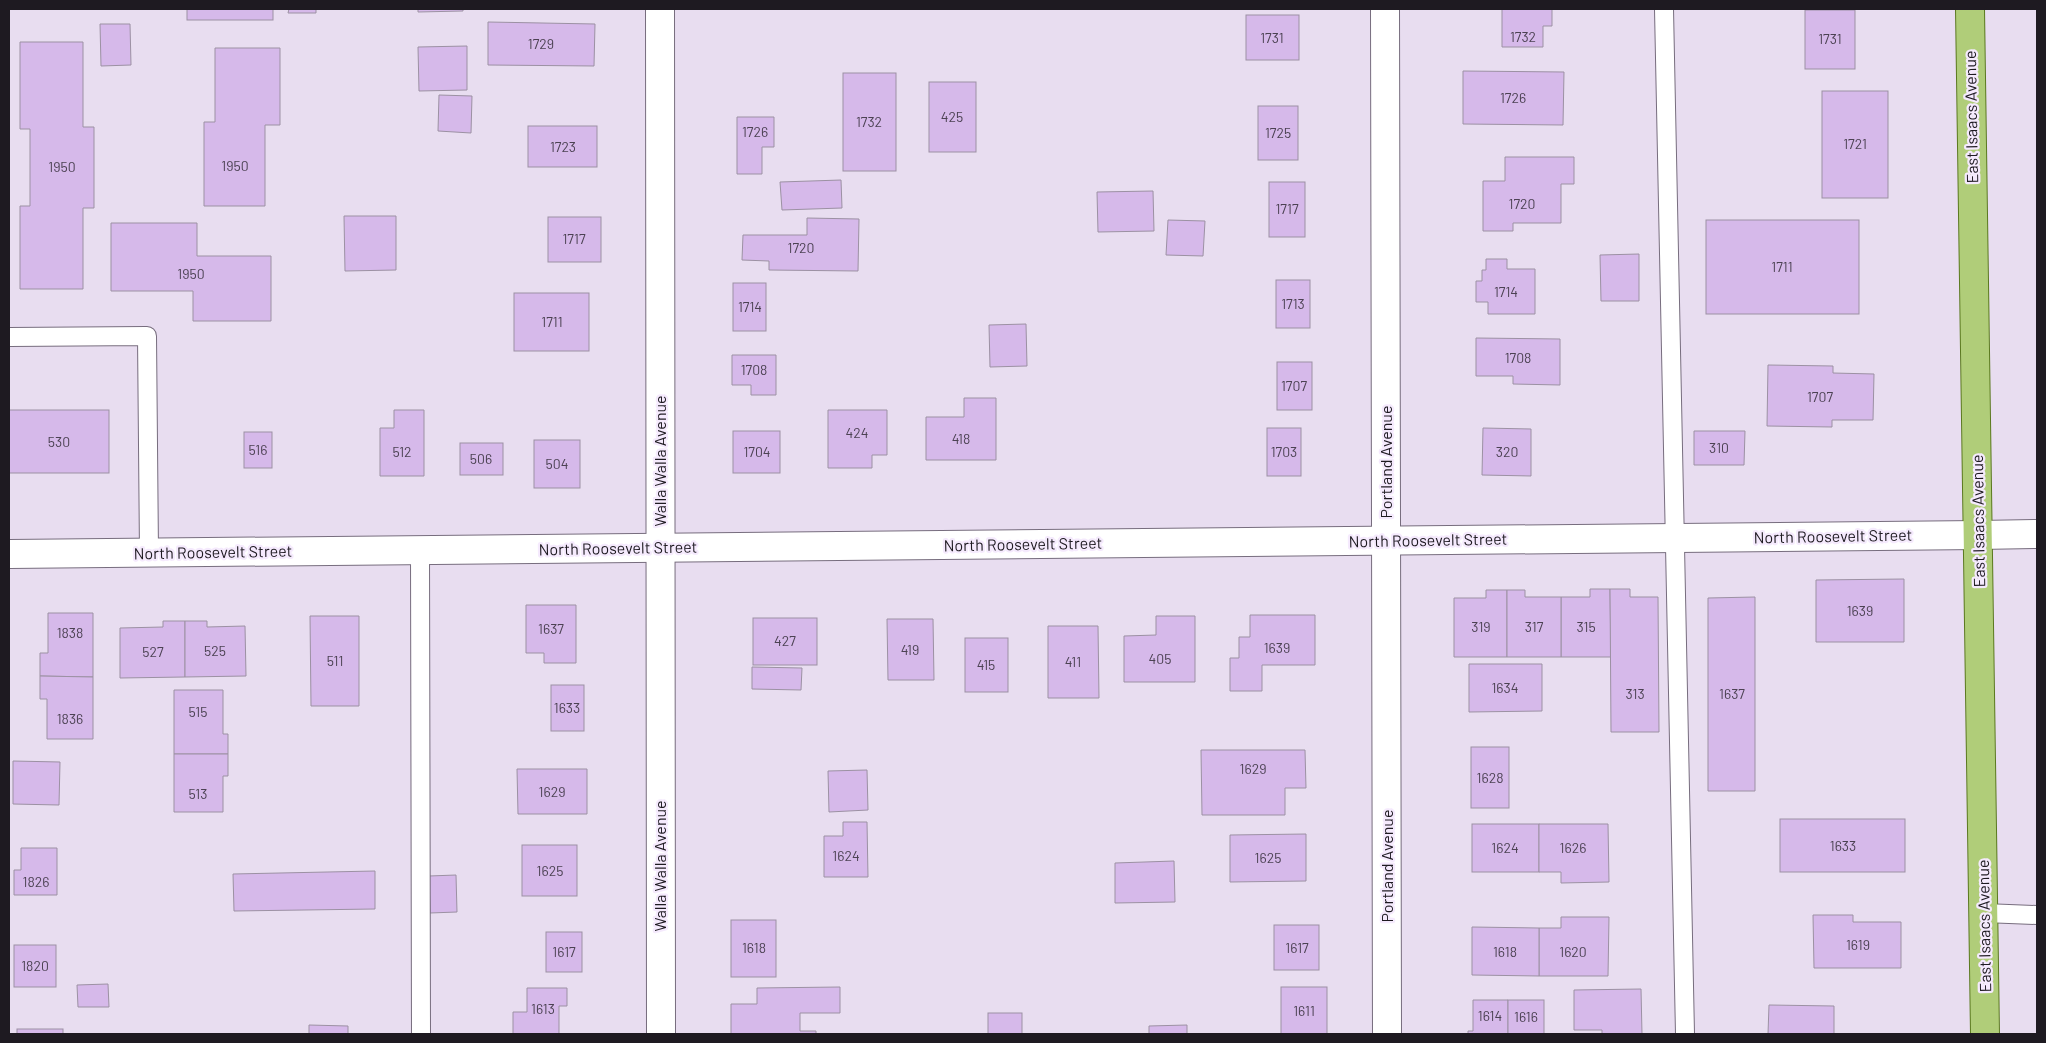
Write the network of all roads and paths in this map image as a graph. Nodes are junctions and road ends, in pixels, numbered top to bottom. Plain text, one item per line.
1 (660, 9) edge
2 (1385, 9) edge
3 (1664, 9) edge
4 (1970, 9) edge
5 (9, 337) edge
6 (2037, 534) edge
7 (1978, 535) junction
8 (1676, 538) junction
9 (1386, 541) junction
10 (660, 548) junction
11 (420, 550) junction
12 (149, 553) junction
13 (9, 554) edge
14 (1984, 914) junction
15 (2037, 915) edge
16 (421, 1034) edge
17 (661, 1034) edge
18 (1387, 1034) edge
19 (1685, 1034) edge
20 (1985, 1034) edge

1 - 10 street, Walla Walla Avenue
2 - 9 street, Portland Avenue
3 - 8 lane
4 - 7 main road, East Isaacs Avenue
5 - 12 lane
6 - 7 street, North Roosevelt Street
7 - 8 street, North Roosevelt Street
7 - 14 main road, East Isaacs Avenue
8 - 9 street, North Roosevelt Street
8 - 19 lane
9 - 10 street, North Roosevelt Street
9 - 18 street, Portland Avenue
10 - 11 street, North Roosevelt Street
10 - 17 street, Walla Walla Avenue
11 - 12 street, North Roosevelt Street
11 - 16 lane
12 - 13 street, North Roosevelt Street
14 - 15 lane
14 - 20 main road, East Isaacs Avenue

